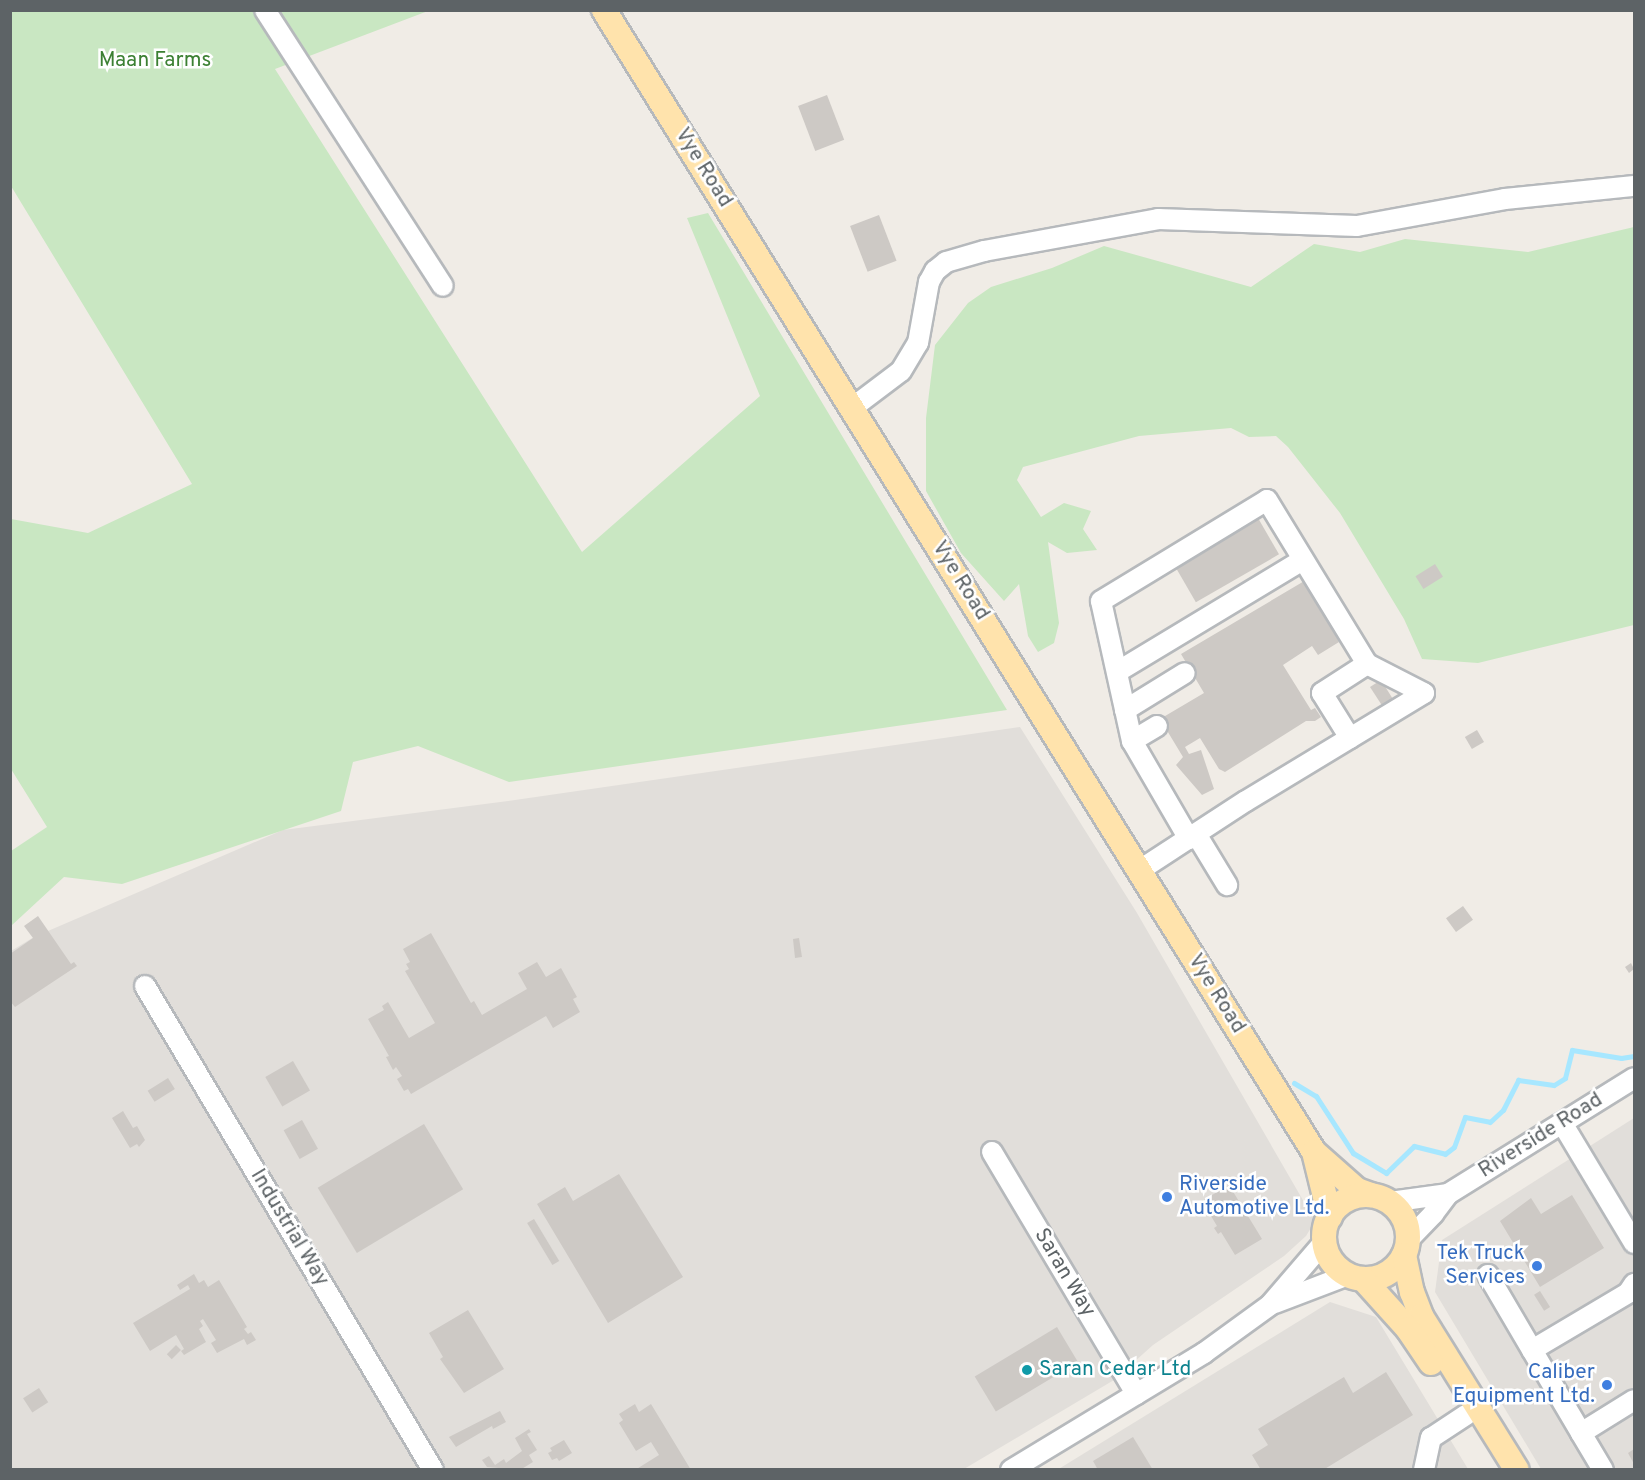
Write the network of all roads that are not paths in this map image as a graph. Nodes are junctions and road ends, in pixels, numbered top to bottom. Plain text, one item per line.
1 (266, 10) edge
2 (604, 10) edge
3 (1635, 186) edge
4 (443, 286) dead end
5 (852, 408) junction
6 (1303, 560) junction
7 (1367, 664) junction
8 (1117, 672) junction
9 (1185, 673) dead end
10 (1125, 710) junction
11 (1157, 726) dead end
12 (1350, 738) junction
13 (1132, 741) junction
14 (1192, 836) junction
15 (1140, 870) junction
16 (1227, 885) dead end
17 (145, 986) dead end
18 (1635, 1078) edge
19 (1562, 1123) junction
20 (992, 1152) dead end
21 (1314, 1152) junction
22 (1448, 1194) junction
23 (1380, 1199) junction
24 (1330, 1217) junction
25 (1325, 1241) junction
26 (1635, 1243) edge
27 (1406, 1247) junction
28 (1488, 1275) dead end
29 (1355, 1277) junction
30 (1635, 1284) edge
31 (1270, 1305) junction
32 (1533, 1350) junction
33 (1136, 1394) junction
34 (1635, 1400) edge
35 (1466, 1415) junction
36 (1581, 1433) junction
37 (433, 1470) edge
38 (1011, 1470) edge
39 (1424, 1470) edge
40 (1499, 1470) edge
41 (1516, 1470) edge
42 (1603, 1470) edge

1 - 4 street
2 - 5 main road, Vye Road
3 - 5 street
5 - 15 main road, Vye Road
6 - 7 street
6 - 8 street
6 - 8 street
7 - 12 street
7 - 12 street
8 - 10 street
9 - 10 street
10 - 13 street
11 - 13 street
12 - 14 street
13 - 14 street
14 - 15 street
14 - 16 street
15 - 21 main road, Vye Road
17 - 37 street, Industrial Way
18 - 19 street, Riverside Road
19 - 22 street, Riverside Road
19 - 26 street
20 - 33 street, Saran Way
21 - 23 main road, Vye Road
21 - 24 main road, Vye Road
22 - 23 street, Riverside Road
22 - 27 street, Riverside Road
23 - 24 main road
23 - 27 main road
24 - 25 main road
25 - 29 main road
25 - 31 street
27 - 29 main road
27 - 41 main road
28 - 32 street
29 - 31 street
29 - 35 main road
30 - 32 street
31 - 33 street
32 - 36 street
33 - 38 street
34 - 36 street
35 - 39 street
35 - 40 main road
36 - 42 street

